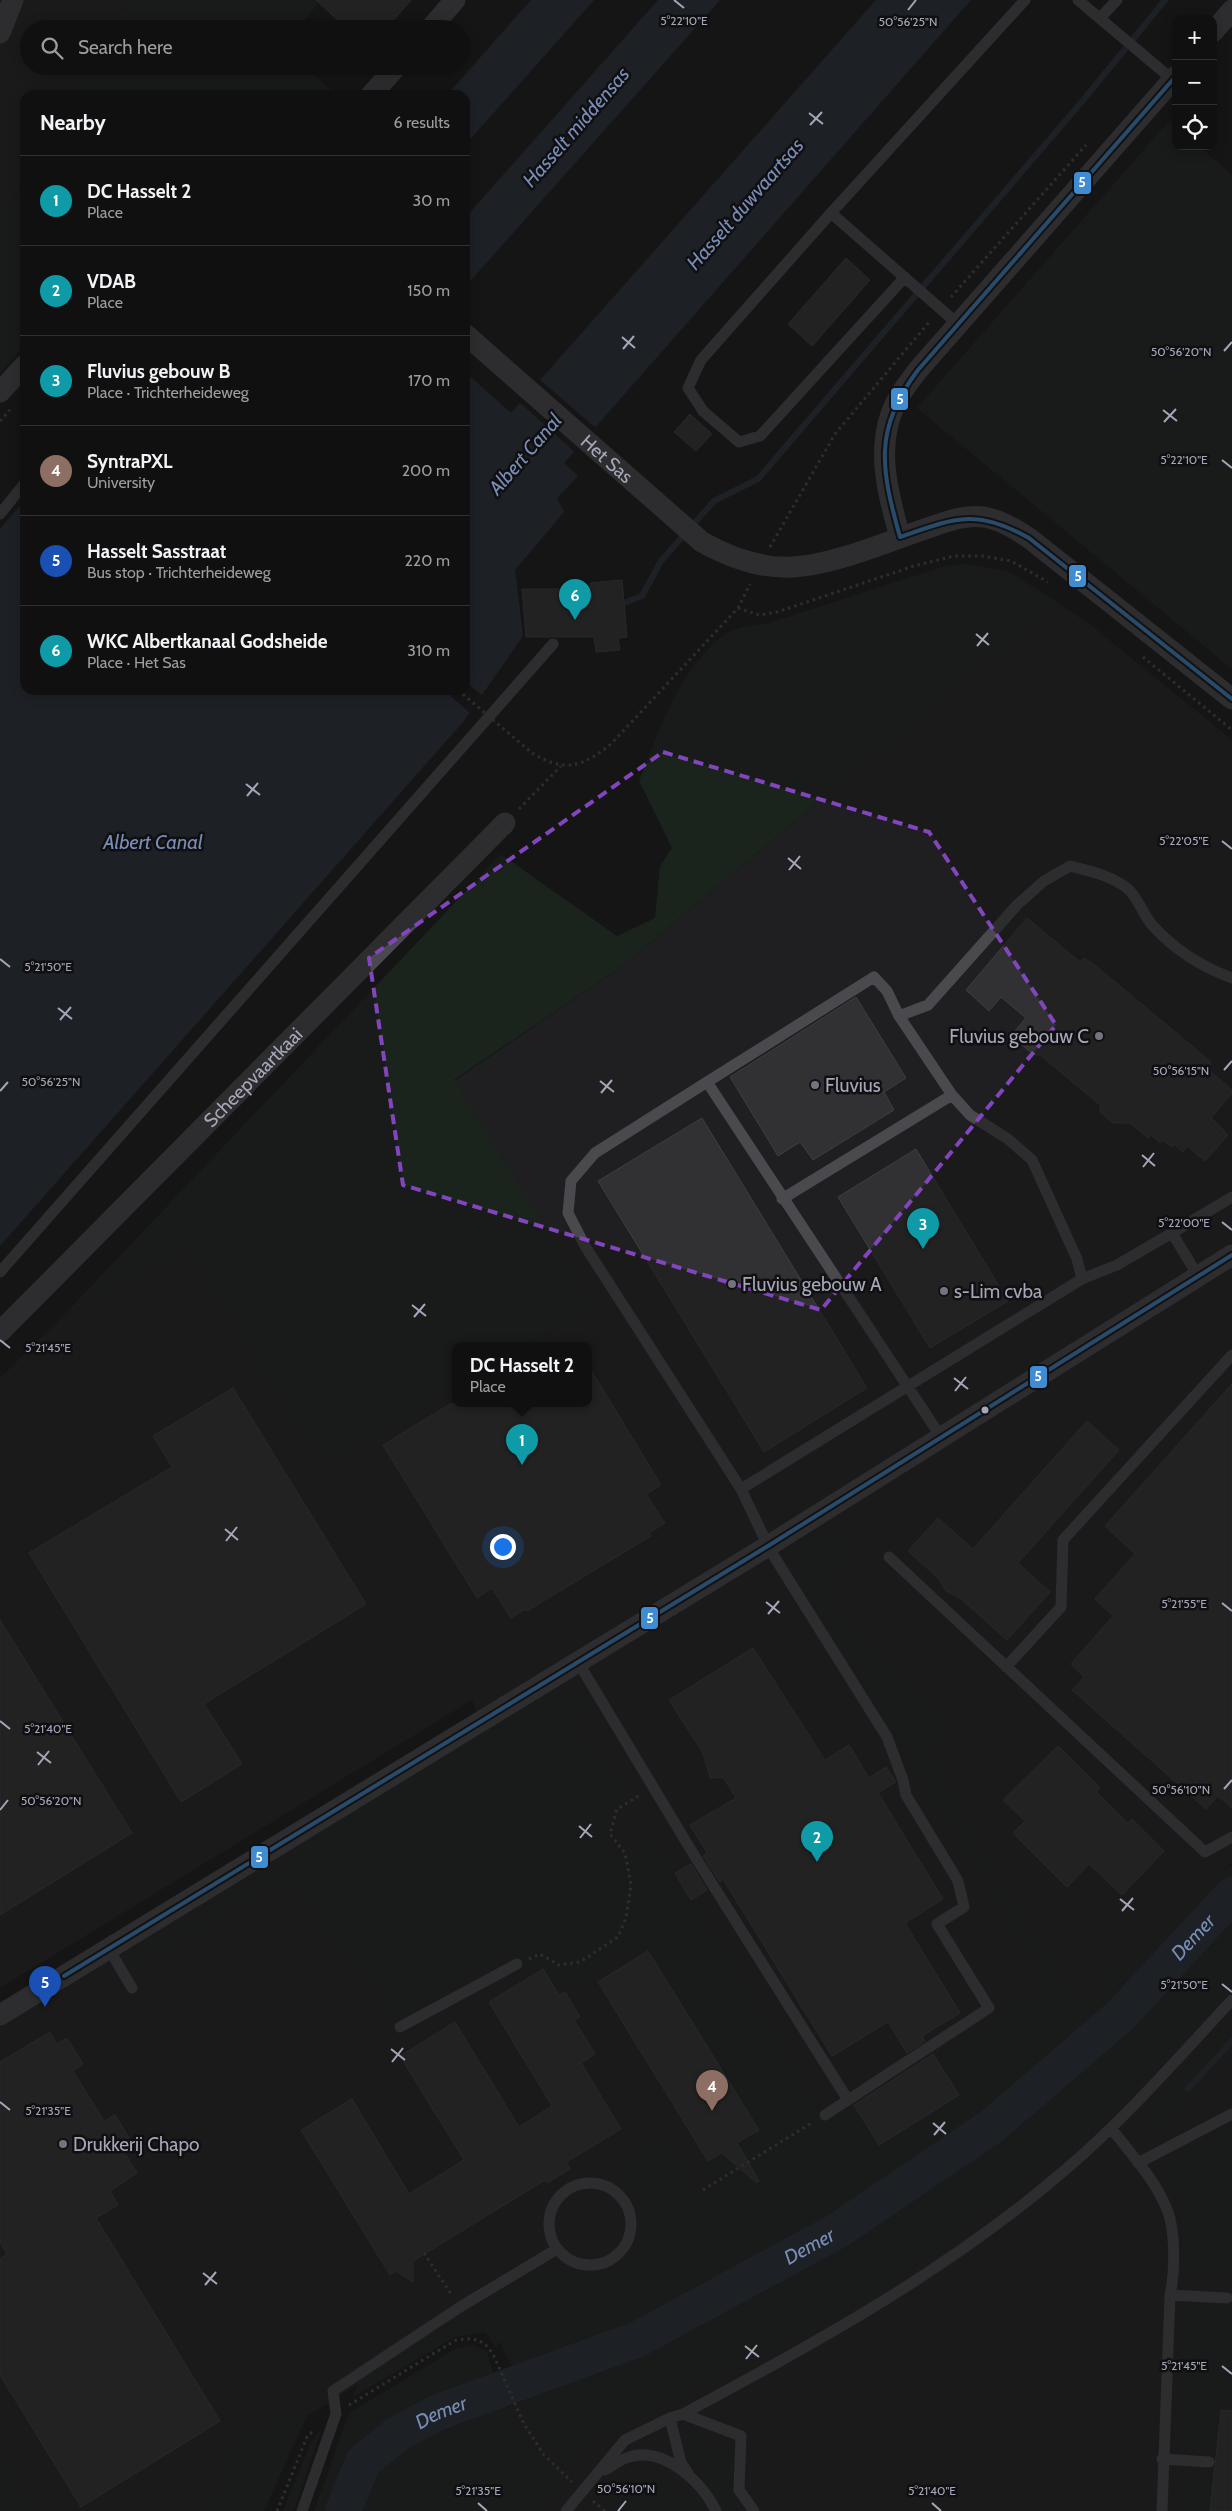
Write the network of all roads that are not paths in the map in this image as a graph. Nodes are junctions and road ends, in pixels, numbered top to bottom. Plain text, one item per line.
1 (13, 0) edge
2 (455, 0) edge
3 (1025, 0) edge
4 (1078, 0) edge
5 (1116, 0) edge
6 (1232, 10) edge
7 (1100, 18) junction
8 (438, 20) edge
9 (1217, 27) edge
10 (0, 33) edge
11 (389, 75) edge
12 (1172, 76) edge
13 (1172, 80) edge
14 (375, 90) edge
15 (831, 213) junction
16 (905, 277) junction
17 (959, 325) junction
18 (470, 338) edge
19 (20, 370) edge
20 (0, 392) edge
21 (20, 489) edge
22 (0, 514) edge
23 (900, 537) junction
24 (553, 644) dead end
25 (1232, 699) edge
26 (506, 823) road end
27 (1232, 978) edge
28 (899, 1016) junction
29 (707, 1082) junction
30 (952, 1095) junction
31 (1232, 1197) edge
32 (782, 1198) junction
33 (1172, 1233) junction
34 (1232, 1255) edge
35 (0, 1272) edge
36 (1198, 1276) junction
37 (1082, 1279) junction
38 (0, 1332) edge
39 (1232, 1355) edge
40 (907, 1386) junction
41 (941, 1437) junction
42 (741, 1489) junction
43 (768, 1546) junction
44 (889, 1557) dead end
45 (578, 1662) junction
46 (1006, 1667) junction
47 (1232, 1837) edge
48 (109, 1949) junction
49 (517, 1964) road end
50 (132, 1988) dead end
51 (1232, 2000) edge
52 (0, 2015) edge
53 (400, 2027) dead end
54 (848, 2100) junction
55 (1232, 2114) edge
56 (825, 2115) road end
57 (1111, 2128) junction
58 (1138, 2163) junction
59 (556, 2249) junction
60 (1170, 2295) junction
61 (1227, 2298) dead end
62 (683, 2414) junction
63 (670, 2418) junction
64 (1162, 2459) junction
65 (1209, 2462) dead end
66 (599, 2473) junction
67 (690, 2476) junction
68 (570, 2509) edge
69 (302, 2511) edge
70 (716, 2511) edge
71 (754, 2511) edge
72 (1162, 2511) edge

1 - 10 street
2 - 8 street
3 - 15 lane
4 - 7 lane
5 - 7 lane
6 - 9 street
7 - 12 lane
11 - 14 street
13 - 17 street
15 - 16 lane
15 - 16 lane
16 - 17 lane
17 - 23 street
18 - 23 street, Het Sas
19 - 20 street
21 - 22 lane
23 - 25 street, Het Sas
24 - 35 lane
26 - 38 street, Scheepvaartkaai
27 - 28 lane
28 - 29 lane
28 - 30 lane
29 - 32 lane
29 - 42 lane
30 - 32 lane
30 - 37 lane
31 - 33 lane
32 - 40 lane
33 - 36 lane
33 - 37 lane
34 - 36 street
36 - 41 street
37 - 40 lane
39 - 46 lane
40 - 41 lane
40 - 42 lane
41 - 43 street
42 - 43 lane
43 - 45 street
43 - 54 lane
44 - 46 lane
45 - 48 street
45 - 54 lane
46 - 47 lane
48 - 50 lane
48 - 52 street
49 - 53 lane
51 - 57 lane
54 - 56 lane
55 - 58 lane
57 - 58 lane
57 - 62 lane
58 - 60 lane
59 - 59 lane
59 - 69 lane
60 - 61 lane
60 - 64 lane
62 - 63 lane
62 - 71 lane
63 - 66 lane
63 - 67 lane
64 - 65 lane
64 - 72 lane
66 - 67 lane
66 - 68 lane
67 - 70 lane

